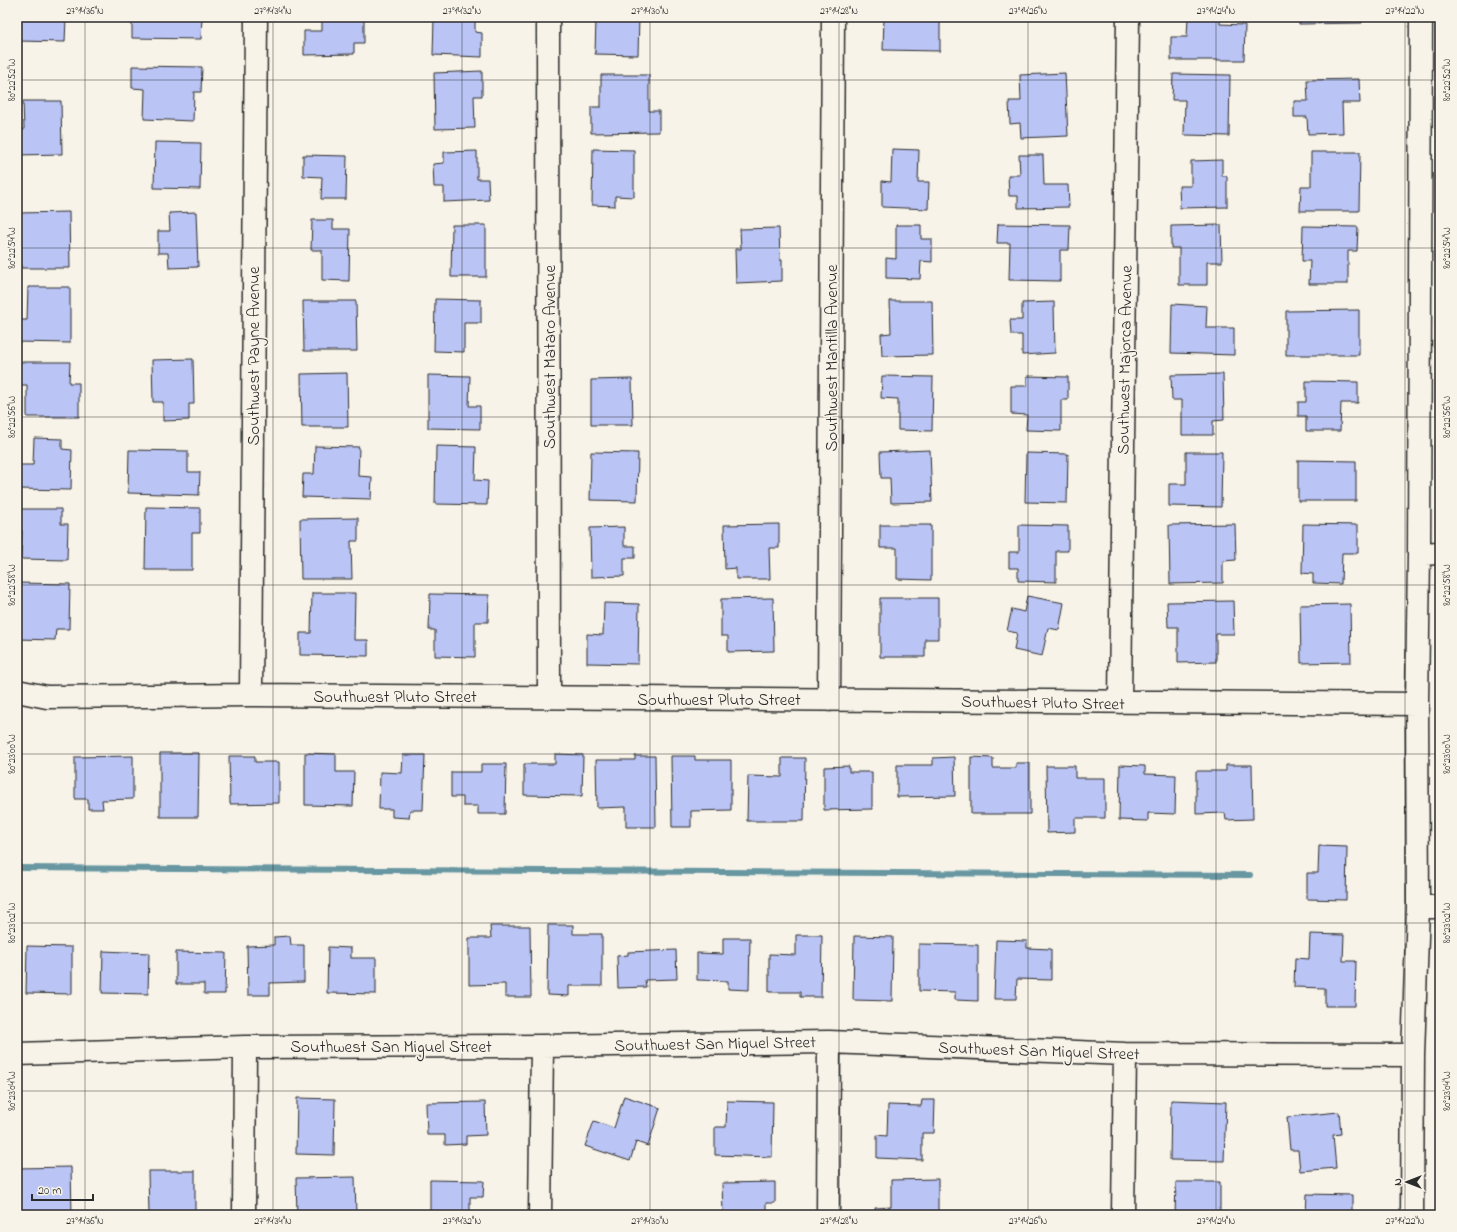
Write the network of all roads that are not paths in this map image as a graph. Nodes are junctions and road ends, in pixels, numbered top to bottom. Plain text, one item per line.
1 (256, 17) edge
2 (548, 17) edge
3 (833, 17) edge
4 (1128, 17) edge
5 (1421, 17) edge
6 (1430, 553) edge
7 (19, 692) edge
8 (251, 695) junction
9 (549, 698) junction
10 (829, 700) junction
11 (1120, 702) junction
12 (1417, 704) junction
13 (1418, 907) junction
14 (1440, 907) edge
15 (829, 1042) junction
16 (542, 1046) junction
17 (245, 1047) junction
18 (17, 1054) edge
19 (1125, 1054) junction
20 (1412, 1055) junction
21 (244, 1215) edge
22 (540, 1215) edge
23 (828, 1215) edge
24 (1123, 1215) edge
25 (1412, 1215) edge

1 - 8 street, Southwest Payne Avenue
2 - 9 street, Southwest Mataro Avenue
3 - 10 street, Southwest Mantilla Avenue
4 - 11 street, Southwest Majorca Avenue
5 - 6 street
6 - 12 street
7 - 8 street, Southwest Pluto Street
8 - 9 street, Southwest Pluto Street
9 - 10 street, Southwest Pluto Street
10 - 11 street, Southwest Pluto Street
11 - 12 street, Southwest Pluto Street
12 - 13 street
13 - 14 street
13 - 20 street
15 - 16 street, Southwest San Miguel Street
15 - 19 street, Southwest San Miguel Street
15 - 23 street
16 - 17 street, Southwest San Miguel Street
16 - 22 street
17 - 18 street, Southwest San Miguel Street
17 - 21 street
19 - 20 street, Southwest San Miguel Street
19 - 24 street
20 - 25 street

